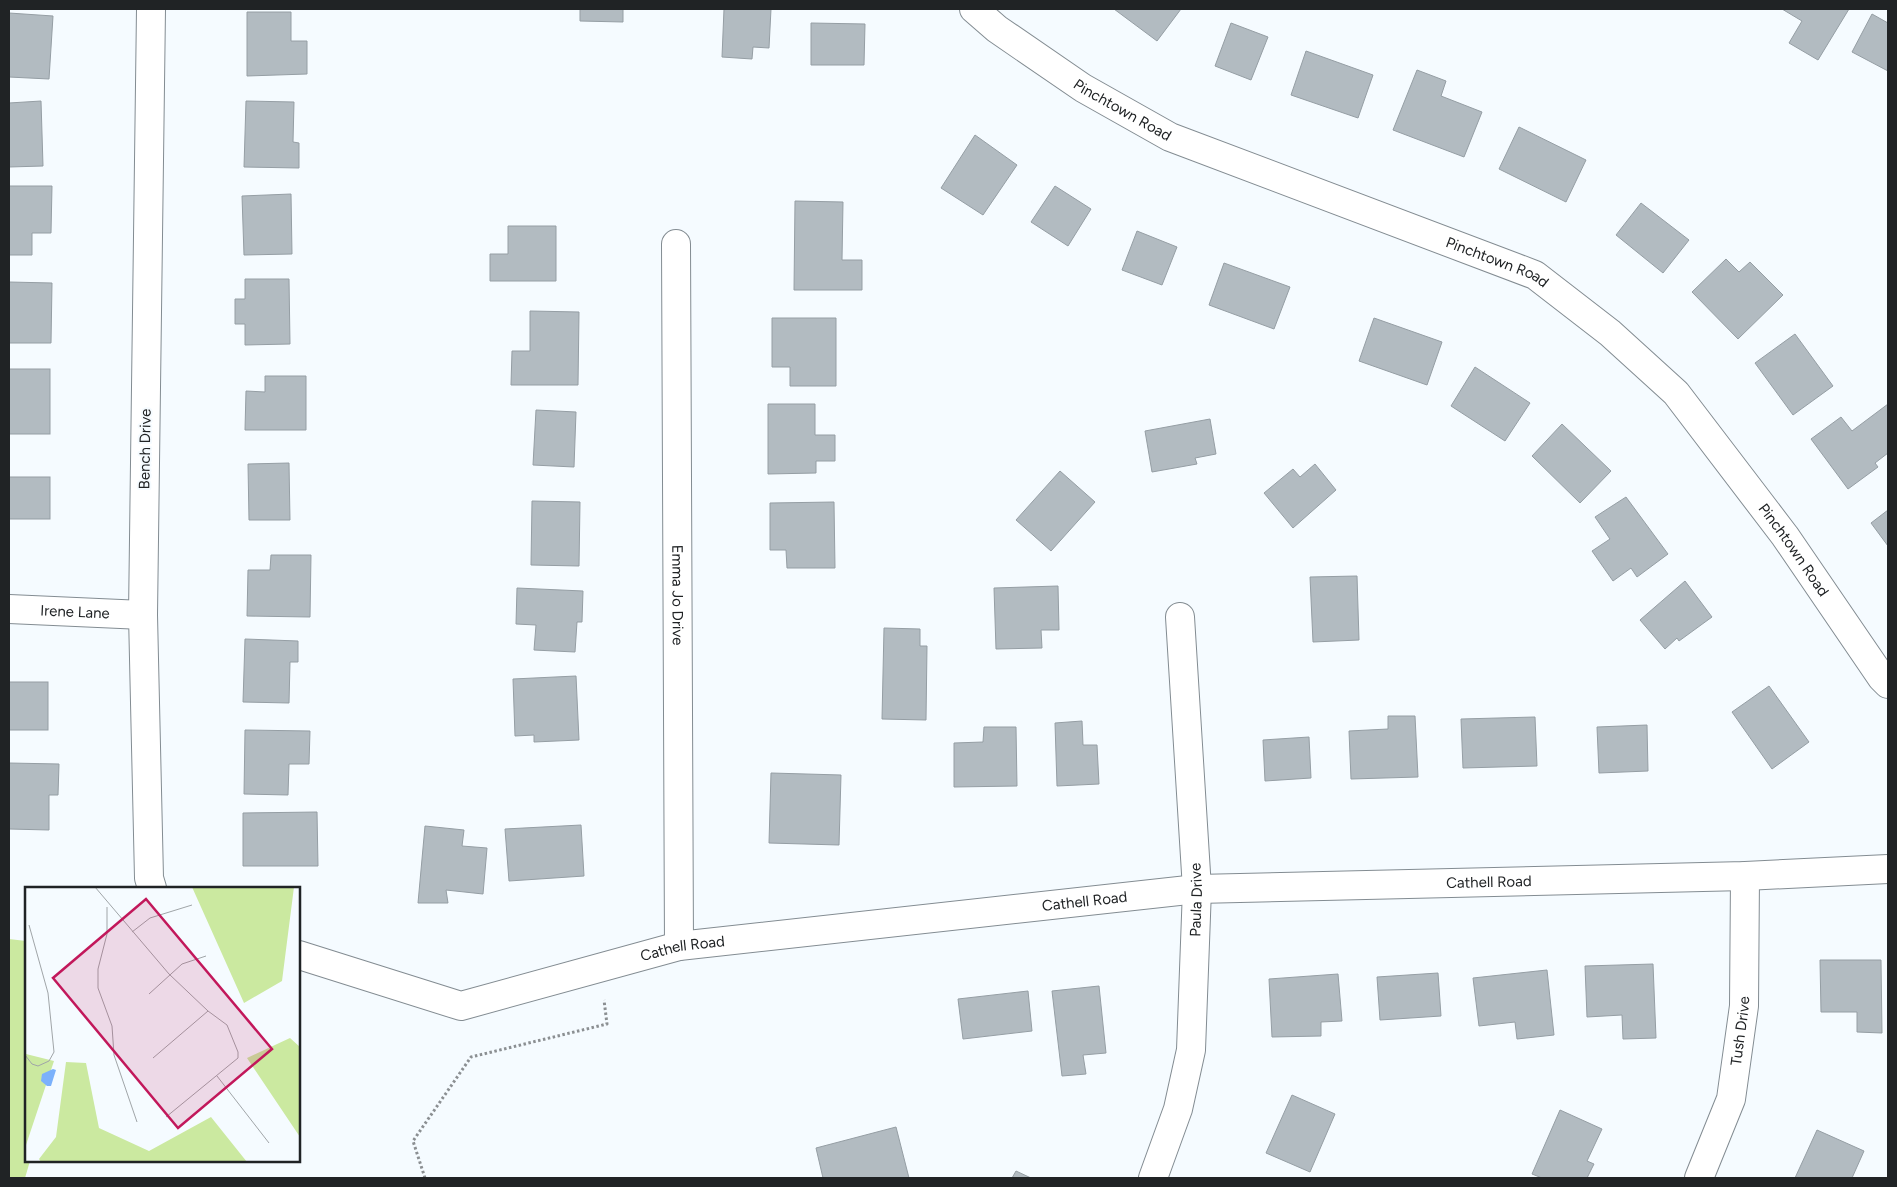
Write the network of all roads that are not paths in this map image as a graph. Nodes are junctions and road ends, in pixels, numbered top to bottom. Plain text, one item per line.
1 (151, 9) edge
2 (974, 9) edge
3 (676, 244) dead end
4 (9, 609) edge
5 (142, 615) junction
6 (1180, 617) dead end
7 (1888, 684) edge
8 (1888, 869) edge
9 (1745, 876) junction
10 (152, 887) edge
11 (1197, 889) junction
12 (679, 946) junction
13 (300, 955) edge
14 (1153, 1178) edge
15 (1699, 1178) edge

1 - 5 street, Bench Drive
2 - 7 street, Pinchtown Road
3 - 12 street, Emma Jo Drive
4 - 5 street, Irene Lane
5 - 10 street, Bench Drive
6 - 11 street, Paula Drive
8 - 9 street, Cathell Road
9 - 11 street, Cathell Road
9 - 15 street, Tush Drive
11 - 12 street, Cathell Road
11 - 14 street, Paula Drive
12 - 13 street, Cathell Road

